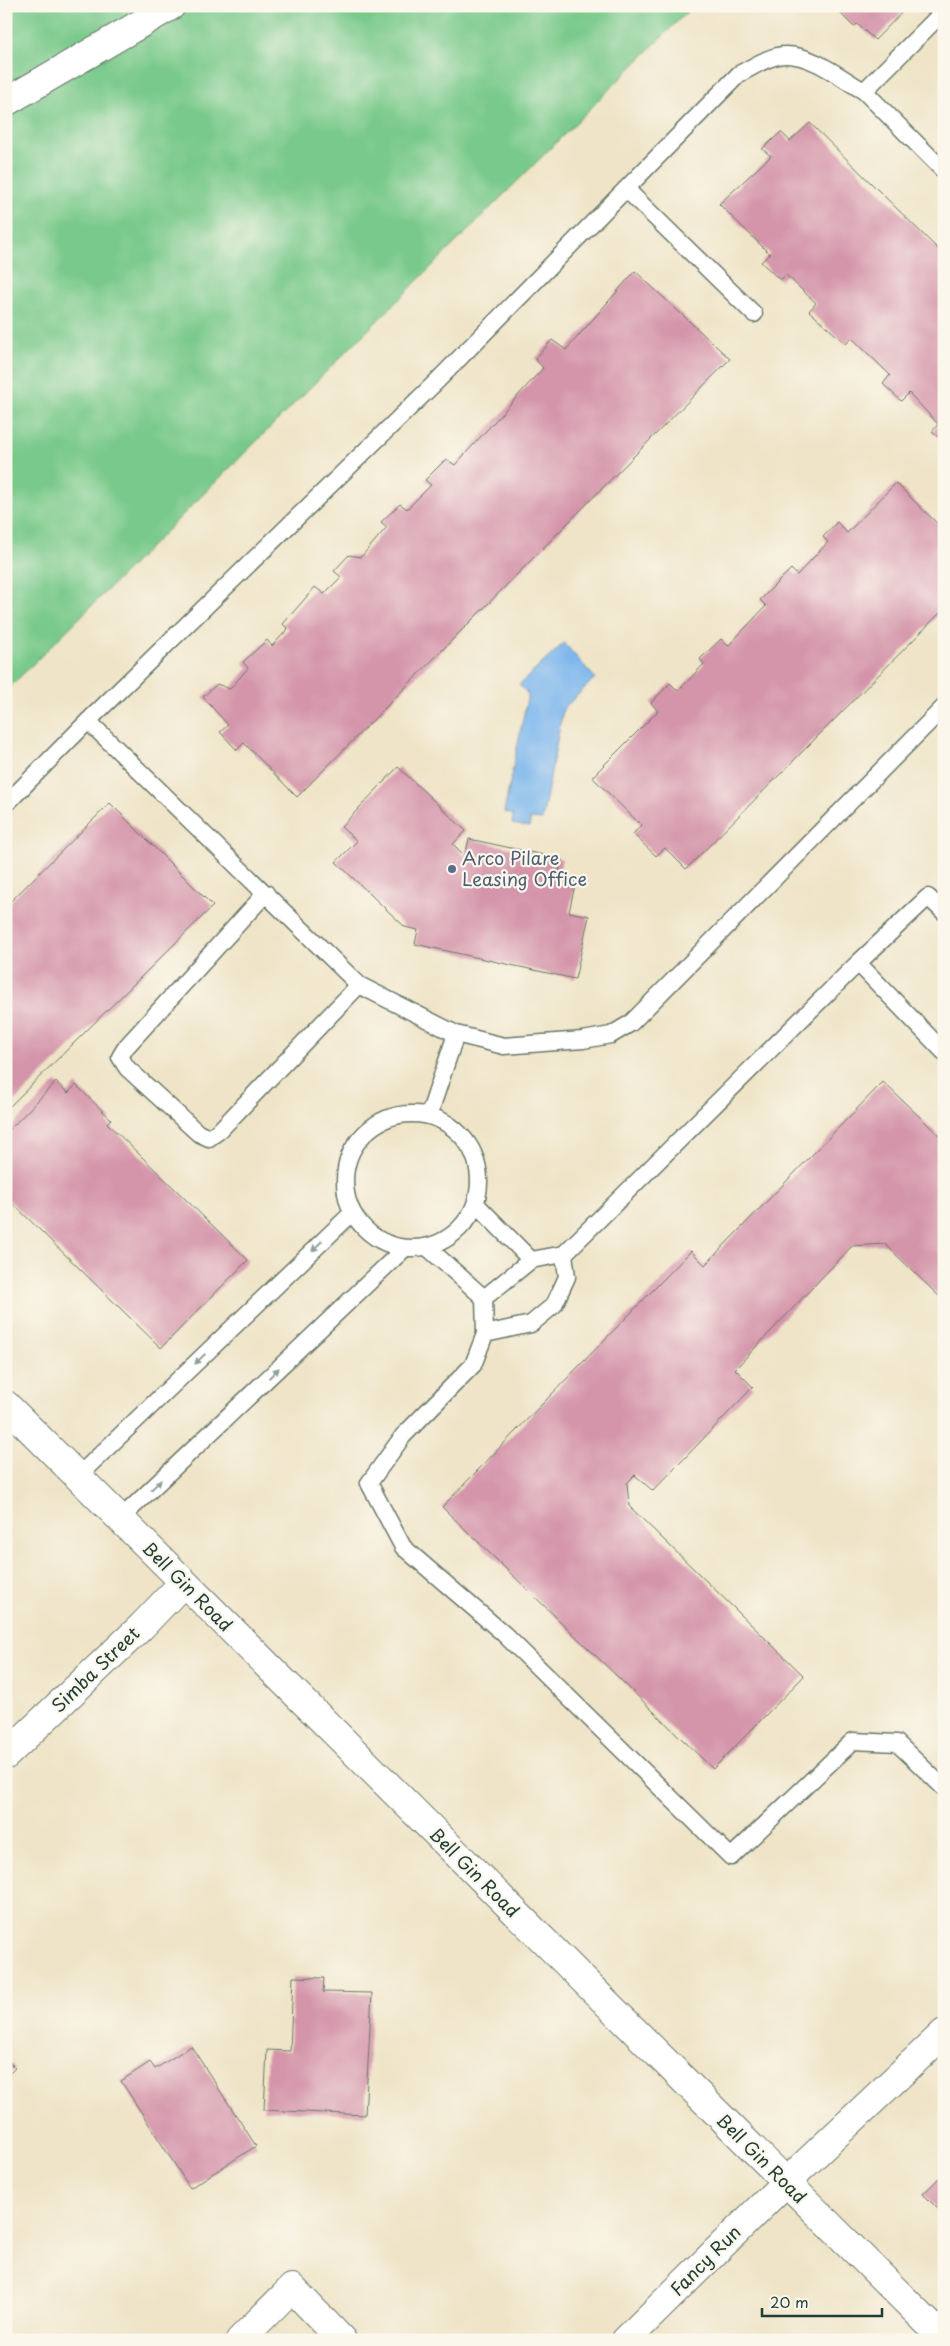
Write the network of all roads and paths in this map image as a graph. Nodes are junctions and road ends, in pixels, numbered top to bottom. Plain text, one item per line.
1 (171, 6) edge
2 (944, 11) edge
3 (864, 91) junction
4 (6, 102) edge
5 (944, 171) edge
6 (627, 190) junction
7 (754, 314) dead end
8 (944, 706) edge
9 (88, 720) junction
10 (6, 804) edge
11 (266, 893) junction
12 (944, 912) edge
13 (858, 963) junction
14 (359, 985) junction
15 (456, 1034) junction
16 (944, 1052) edge
17 (429, 1115) junction
18 (476, 1204) junction
19 (352, 1213) junction
20 (427, 1247) junction
21 (405, 1248) junction
22 (564, 1254) junction
23 (531, 1260) junction
24 (484, 1298) junction
25 (485, 1334) junction
26 (6, 1405) edge
27 (78, 1476) junction
28 (120, 1519) junction
29 (183, 1583) junction
30 (6, 1755) edge
31 (944, 1788) edge
32 (944, 2033) edge
33 (786, 2183) junction
34 (944, 2339) edge
35 (240, 2340) edge
36 (342, 2340) edge
37 (626, 2340) edge

1 - 4 street
2 - 3 lane
3 - 5 lane
3 - 6 lane
6 - 7 lane
6 - 9 lane
8 - 15 lane
9 - 10 lane
9 - 11 lane
11 - 14 lane
11 - 14 lane
12 - 13 lane
13 - 16 lane
13 - 22 lane
14 - 15 lane
15 - 17 lane
17 - 18 lane
17 - 19 lane
18 - 20 lane
18 - 23 lane
19 - 21 lane
19 -> 27 lane
20 - 21 lane
20 - 24 lane
28 -> 21 lane
22 - 23 lane
22 - 25 lane
23 - 24 lane
24 - 25 lane
25 - 31 lane
26 - 27 street, Bell Gin Road
27 - 28 street, Bell Gin Road
28 - 29 street, Bell Gin Road
29 - 30 street, Simba Street
29 - 33 street, Bell Gin Road
32 - 33 street, Fancy Run
33 - 34 street, Bell Gin Road
33 - 37 street, Fancy Run
35 - 36 street

